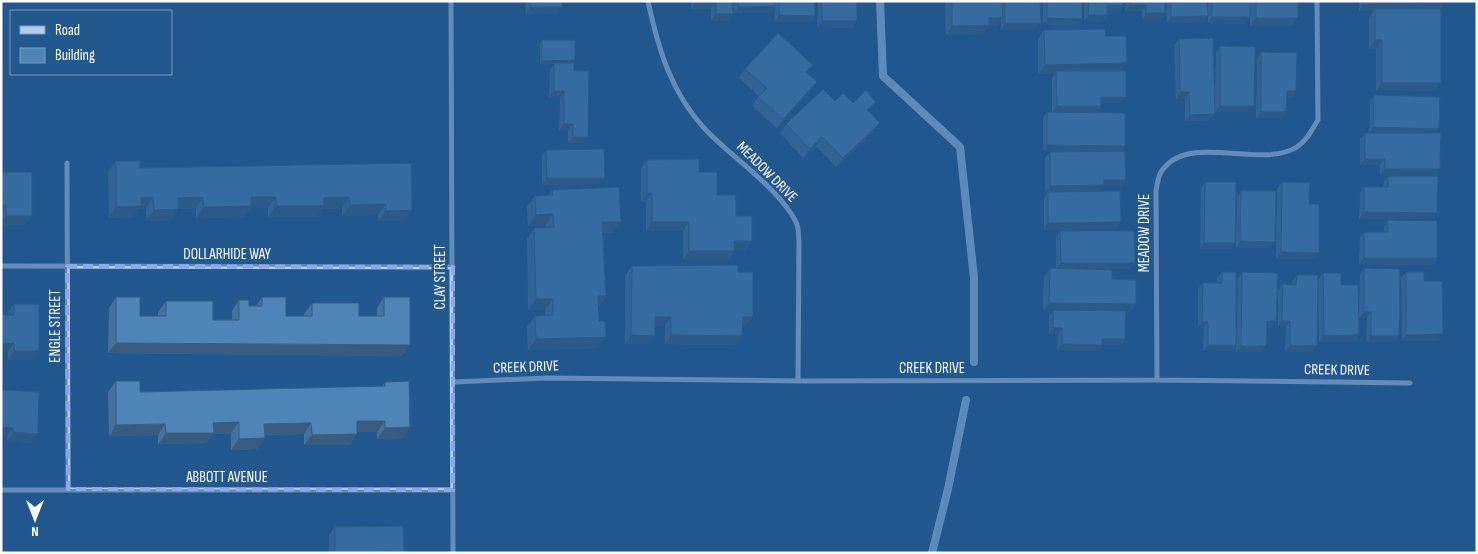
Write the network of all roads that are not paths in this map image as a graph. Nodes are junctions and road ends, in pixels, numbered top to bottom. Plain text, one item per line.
1 (451, 1) edge
2 (648, 1) edge
3 (1317, 1) edge
4 (67, 163) dead end
5 (1, 266) edge
6 (67, 266) junction
7 (453, 267) junction
8 (1157, 380) junction
9 (798, 381) junction
10 (454, 382) junction
11 (1410, 383) dead end
12 (68, 489) junction
13 (1, 490) edge
14 (453, 490) junction
15 (453, 553) edge

1 - 7 street, CLAY STREET
2 - 9 street, MEADOW DRIVE
3 - 8 street, MEADOW DRIVE
4 - 6 street, ENGLE STREET
5 - 6 street, DOLLARHIDE WAY
6 - 7 street, DOLLARHIDE WAY
6 - 12 street, ENGLE STREET
7 - 10 street, CLAY STREET
8 - 9 street, CREEK DRIVE
8 - 11 street, CREEK DRIVE
9 - 10 street, CREEK DRIVE
10 - 14 street, CLAY STREET
12 - 13 street, ABBOTT AVENUE
12 - 14 street, ABBOTT AVENUE
14 - 15 street, CLAY STREET

